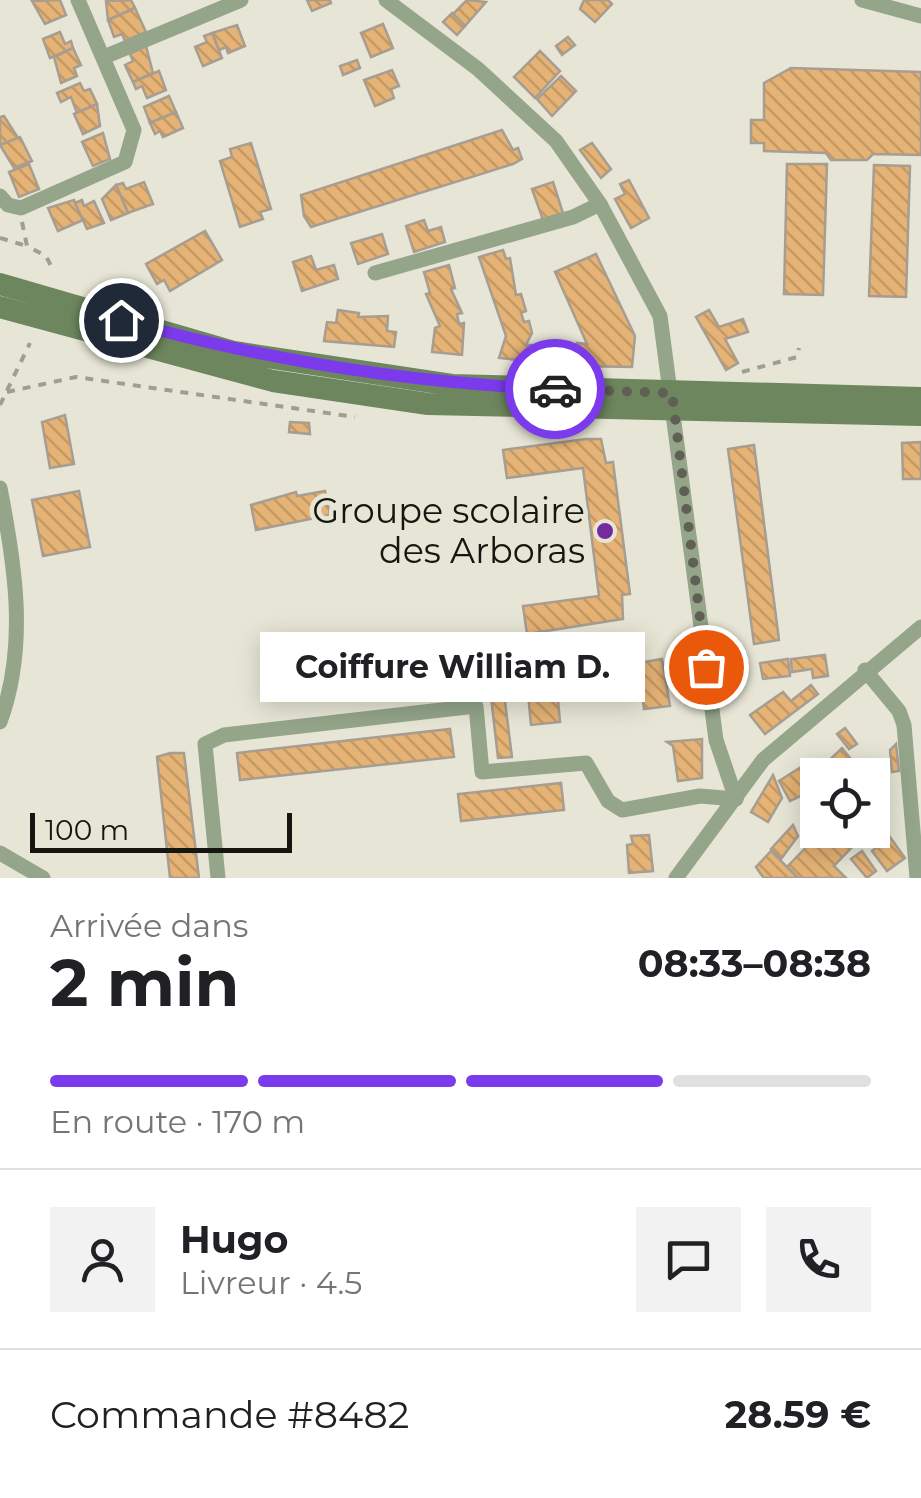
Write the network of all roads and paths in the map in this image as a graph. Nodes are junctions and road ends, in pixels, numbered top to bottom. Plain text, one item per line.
1 (78, 0) edge
2 (241, 0) edge
3 (386, 0) edge
4 (862, 0) edge
5 (921, 16) edge
6 (104, 57) junction
7 (0, 196) edge
8 (600, 204) junction
9 (21, 208) junction
10 (0, 238) edge
11 (27, 246) junction
12 (52, 268) dead end
13 (375, 272) dead end
14 (0, 284) edge
15 (0, 307) edge
16 (30, 343) dead end
17 (800, 348) dead end
18 (726, 375) dead end
19 (7, 392) junction
20 (921, 398) edge
21 (672, 402) junction
22 (0, 405) edge
23 (921, 415) edge
24 (355, 417) dead end
25 (0, 488) edge
26 (921, 628) edge
27 (865, 670) junction
28 (0, 722) edge
29 (736, 798) junction
30 (0, 854) edge
31 (43, 878) edge
32 (218, 878) edge
33 (676, 878) edge
34 (917, 878) edge

1 - 6 street
2 - 6 street
3 - 8 street
4 - 5 street
6 - 9 street
7 - 9 street
8 - 13 street
8 - 21 street
9 - 11 path
10 - 11 path
11 - 12 path
14 - 21 main road
15 - 21 main road
16 - 19 path
17 - 18 path
19 - 22 path
19 - 24 path
20 - 21 main road
21 - 23 main road
21 - 29 street
25 - 28 street
26 - 27 street
27 - 29 street
27 - 34 street
29 - 32 street
29 - 33 street
30 - 31 street

